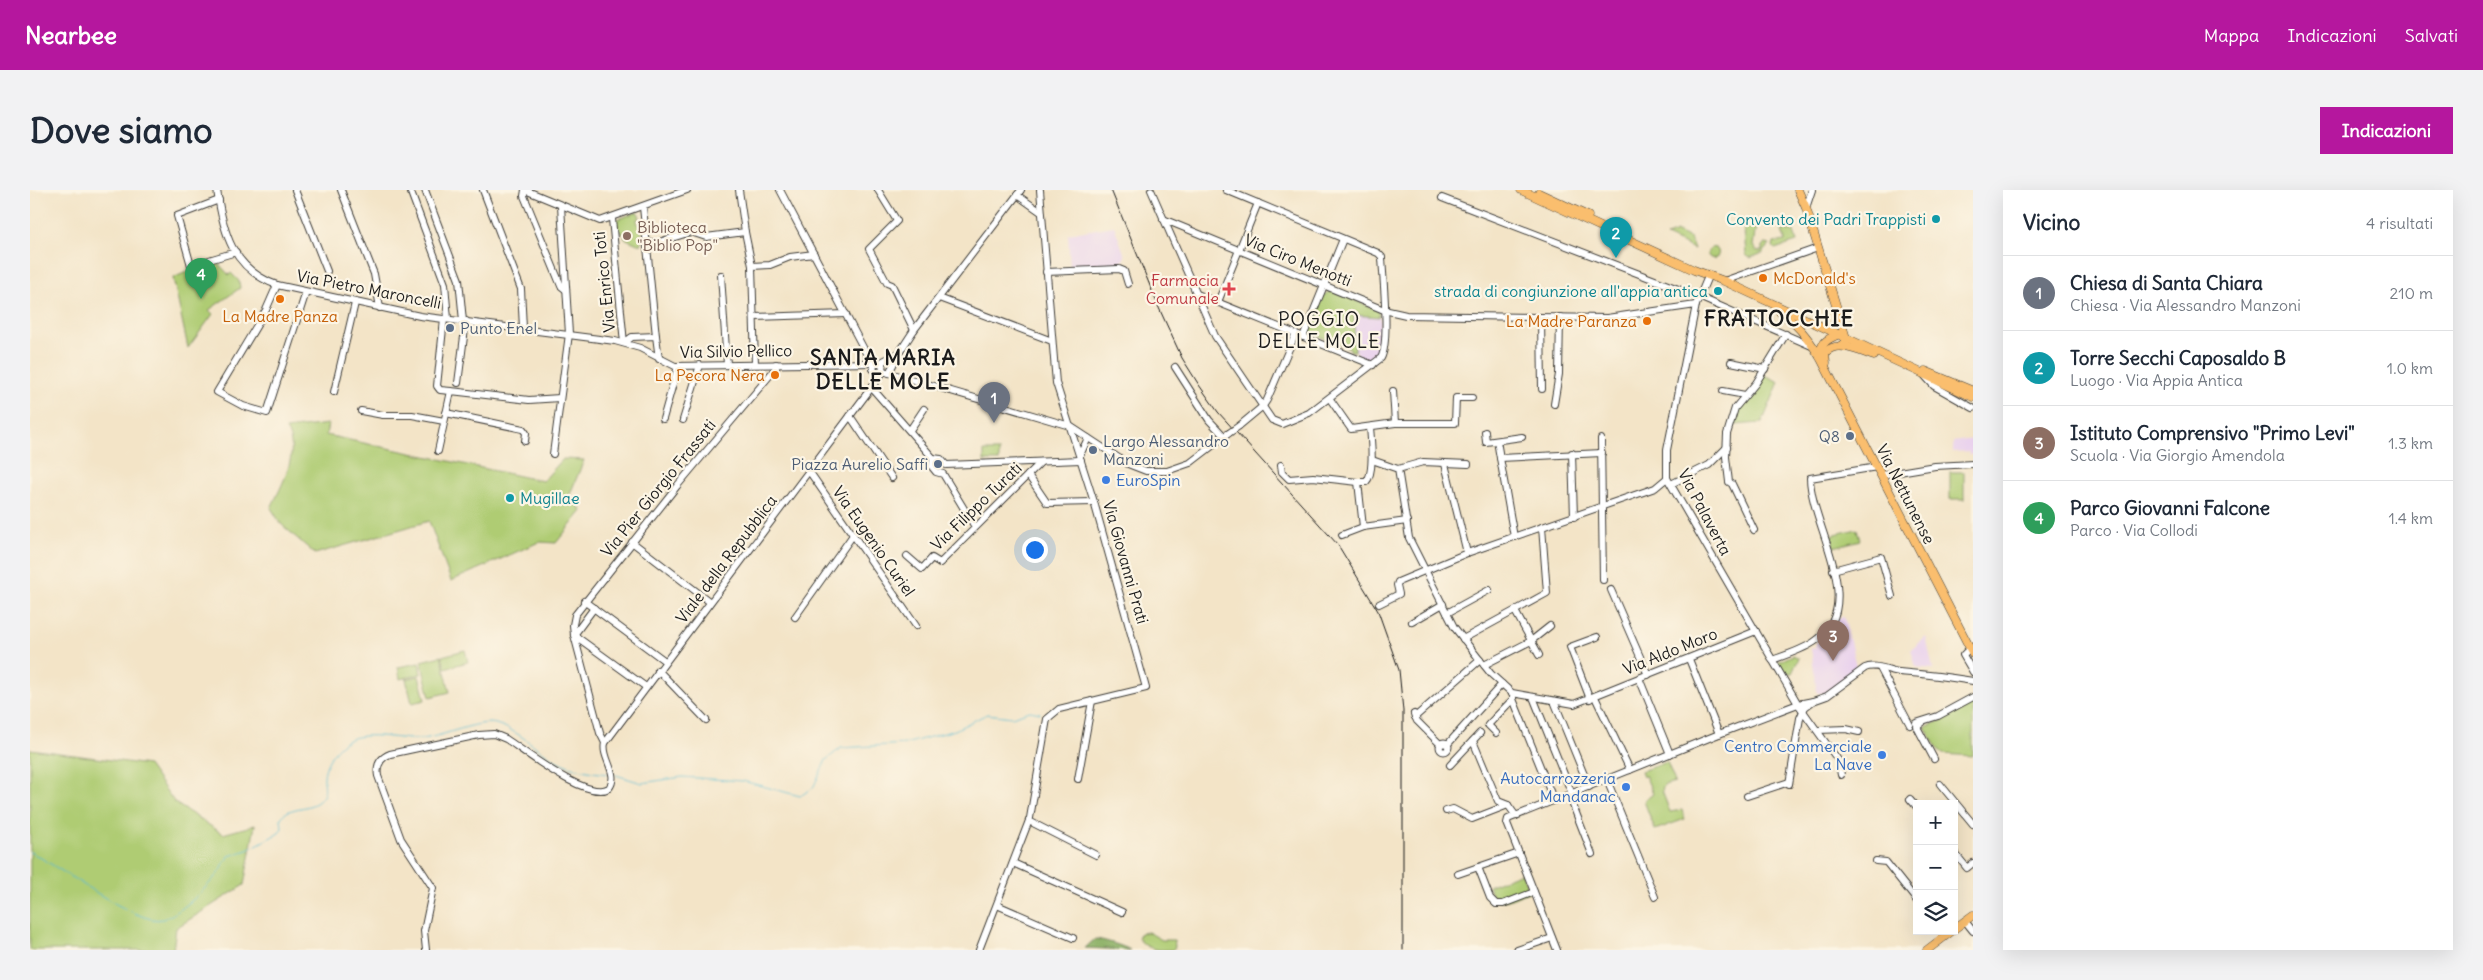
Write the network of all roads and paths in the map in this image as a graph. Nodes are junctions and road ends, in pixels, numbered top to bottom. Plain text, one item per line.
1 (217, 190) edge
2 (295, 190) edge
3 (341, 190) edge
4 (410, 190) edge
5 (424, 190) edge
6 (484, 190) edge
7 (525, 190) edge
8 (687, 190) edge
9 (739, 190) edge
10 (780, 190) edge
11 (878, 190) edge
12 (1040, 190) edge
13 (1151, 190) edge
14 (1226, 190) edge
15 (1521, 190) edge
16 (1533, 190) edge
17 (1798, 190) edge
18 (1812, 190) edge
19 (1019, 192) edge
20 (1442, 198) dead end
21 (219, 200) junction
22 (1258, 203) junction
23 (561, 206) junction
24 (643, 207) junction
25 (1806, 208) junction
26 (1042, 212) junction
27 (612, 218) junction
28 (1163, 219) junction
29 (595, 220) junction
30 (611, 231) junction
31 (745, 232) junction
32 (1342, 239) junction
33 (646, 243) junction
34 (1818, 248) junction
35 (1239, 250) junction
36 (236, 252) junction
37 (814, 254) junction
38 (752, 266) junction
39 (327, 272) dead end
40 (1046, 272) junction
41 (1705, 273) junction
42 (721, 276) dead end
43 (1724, 281) junction
44 (277, 284) junction
45 (1128, 284) dead end
46 (1324, 285) junction
47 (566, 290) junction
48 (306, 292) junction
49 (1197, 294) junction
50 (939, 298) junction
51 (1699, 298) junction
52 (1761, 299) junction
53 (1218, 302) junction
54 (355, 303) junction
55 (1696, 306) junction
56 (380, 308) junction
57 (1384, 310) junction
58 (846, 314) junction
59 (1798, 316) junction
60 (754, 317) junction
61 (1541, 317) junction
62 (1560, 317) junction
63 (446, 319) junction
64 (465, 321) junction
65 (523, 328) junction
66 (914, 330) junction
67 (1840, 331) junction
68 (569, 334) junction
69 (1786, 334) junction
70 (1295, 335) junction
71 (656, 336) junction
72 (1303, 338) junction
73 (1846, 338) junction
74 (1052, 341) junction
75 (624, 343) junction
76 (1840, 346) junction
77 (1814, 347) junction
78 (898, 353) junction
79 (1820, 357) junction
80 (659, 359) junction
81 (1896, 361) junction
82 (867, 362) junction
83 (878, 362) junction
84 (1731, 362) dead end
85 (756, 364) junction
86 (776, 364) junction
87 (700, 365) junction
88 (727, 365) junction
89 (1373, 365) junction
90 (678, 366) junction
91 (1906, 366) junction
92 (1175, 367) dead end
93 (1765, 368) junction
94 (874, 371) junction
95 (885, 372) junction
96 (1828, 373) junction
97 (1924, 375) junction
98 (458, 383) dead end
99 (872, 386) junction
100 (1542, 388) dead end
101 (1723, 390) dead end
102 (451, 391) junction
103 (1393, 391) dead end
104 (1973, 391) edge
105 (334, 392) dead end
106 (1745, 395) junction
107 (560, 398) junction
108 (1472, 398) dead end
109 (1973, 398) edge
110 (1330, 399) junction
111 (1554, 404) dead end
112 (1263, 406) junction
113 (1973, 408) edge
114 (924, 409) dead end
115 (361, 412) dead end
116 (446, 413) junction
117 (850, 416) junction
118 (663, 419) dead end
119 (683, 420) dead end
120 (444, 421) junction
121 (1395, 424) junction
122 (1070, 426) junction
123 (1370, 427) junction
124 (910, 430) junction
125 (1485, 432) dead end
126 (1226, 435) junction
127 (1522, 437) dead end
128 (1088, 438) junction
129 (1601, 439) dead end
130 (525, 441) dead end
131 (1497, 441) junction
132 (1727, 447) junction
133 (438, 451) dead end
134 (1602, 452) junction
135 (553, 454) dead end
136 (1572, 454) junction
137 (1726, 457) junction
138 (933, 458) junction
139 (1080, 458) junction
140 (1500, 458) junction
141 (1372, 460) junction
142 (1040, 462) junction
143 (1445, 464) junction
144 (1468, 464) dead end
145 (1973, 464) edge
146 (1281, 465) dead end
147 (1709, 465) junction
148 (1398, 469) junction
149 (809, 471) junction
150 (1879, 471) junction
151 (1028, 475) junction
152 (892, 478) dead end
153 (1669, 481) junction
154 (1358, 482) junction
155 (1094, 502) junction
156 (1602, 506) junction
157 (1574, 517) junction
158 (1407, 521) junction
159 (975, 527) junction
160 (1363, 527) junction
161 (1542, 527) junction
162 (1754, 530) dead end
163 (853, 535) junction
164 (1342, 535) dead end
165 (1514, 537) junction
166 (632, 542) junction
167 (1467, 553) junction
168 (907, 556) dead end
169 (1426, 570) junction
170 (1833, 570) junction
171 (1603, 580) dead end
172 (1489, 590) dead end
173 (1611, 590) dead end
174 (1892, 596) dead end
175 (584, 601) junction
176 (710, 602) junction
177 (1379, 604) dead end
178 (1443, 604) junction
179 (594, 608) junction
180 (1515, 611) junction
181 (1447, 613) junction
182 (796, 617) dead end
183 (1412, 622) dead end
184 (916, 626) dead end
185 (1550, 626) dead end
186 (1756, 631) junction
187 (574, 635) junction
188 (1597, 637) dead end
189 (1463, 639) junction
190 (1531, 641) junction
191 (1971, 651) edge
192 (1539, 655) dead end
193 (1689, 659) junction
194 (1772, 660) junction
195 (665, 661) junction
196 (1482, 663) junction
197 (1880, 668) junction
198 (658, 670) junction
199 (1973, 672) edge
200 (1648, 675) junction
201 (1639, 678) junction
202 (1973, 681) edge
203 (1502, 684) junction
204 (646, 687) junction
205 (1513, 696) junction
206 (1533, 697) junction
207 (1973, 697) edge
208 (1592, 698) junction
209 (1092, 701) junction
210 (1554, 701) junction
211 (1813, 701) junction
212 (1798, 704) junction
213 (1803, 712) junction
214 (706, 720) dead end
215 (1913, 724) junction
216 (1818, 730) junction
217 (1860, 732) dead end
218 (1480, 733) dead end
219 (1496, 733) dead end
220 (1719, 734) junction
221 (1472, 741) junction
222 (1445, 746) junction
223 (605, 747) junction
224 (1670, 754) junction
225 (1457, 758) junction
226 (1934, 759) dead end
227 (1450, 765) dead end
228 (1630, 770) junction
229 (1841, 775) dead end
230 (1078, 779) dead end
231 (1607, 780) junction
232 (1940, 784) dead end
233 (1589, 787) junction
234 (1570, 794) junction
235 (1747, 796) dead end
236 (1910, 799) dead end
237 (1554, 800) junction
238 (1913, 802) edge
239 (1508, 805) junction
240 (1446, 811) dead end
241 (1516, 816) junction
242 (1028, 821) junction
243 (1973, 824) edge
244 (1519, 853) junction
245 (1592, 854) dead end
246 (1096, 855) dead end
247 (1958, 857) edge
248 (1876, 861) dead end
249 (1013, 863) junction
250 (1973, 863) edge
251 (1478, 867) junction
252 (1458, 874) dead end
253 (1534, 892) junction
254 (1913, 896) edge
255 (1655, 897) dead end
256 (997, 904) junction
257 (1122, 912) dead end
258 (1973, 915) edge
259 (1965, 921) junction
260 (1958, 926) edge
261 (1973, 931) edge
262 (1941, 935) edge
263 (1073, 938) dead end
264 (1552, 938) junction
265 (426, 950) edge
266 (979, 950) edge
267 (1517, 950) edge
268 (1557, 950) edge
269 (1928, 950) edge

1 - 21 street, Via Pietro Maroncelli
2 - 39 street
3 - 56 street
4 - 63 street
5 - 64 street
6 - 65 street
7 - 23 street
7 - 47 street
8 - 24 street
9 - 31 street
10 - 37 street
11 - 66 street
12 - 26 street, Via Giovanni Prati
13 - 28 street
14 - 22 street
15 - 41 main road
16 - 41 main road
17 - 25 main road
18 - 25 street
19 - 26 street
19 - 50 street
20 - 51 street
21 - 36 street, Via Pietro Maroncelli
21 - 36 street
22 - 32 street
22 - 35 street
23 - 29 street
23 - 47 street
24 - 27 street
24 - 33 street
25 - 34 main road
26 - 40 street, Via Giovanni Prati
27 - 29 street
27 - 30 street, Via Enrico Toti
28 - 35 street, Via Ciro Menotti
28 - 49 street
29 - 30 street
30 - 75 street, Via Enrico Toti
31 - 33 street
31 - 38 street
32 - 46 street
32 - 57 street
33 - 71 street
34 - 43 street
34 - 67 main road
35 - 46 street, Via Ciro Menotti
35 - 53 street
36 - 44 street, Via Pietro Maroncelli
37 - 38 street
37 - 58 street
38 - 60 street
40 - 45 street
40 - 74 street, Via Giovanni Prati
41 - 43 main road
41 - 51 street, Via Palaverta
42 - 88 street
43 - 52 main road
44 - 48 street, Via Pietro Maroncelli
44 - 48 street
46 - 57 street, Via Ciro Menotti
46 - 72 street
47 - 68 street
48 - 54 street, Via Pietro Maroncelli
49 - 53 street
49 - 112 street
50 - 66 street
50 - 74 street
51 - 55 street, Via Palaverta
51 - 69 street
52 - 59 main road
52 - 77 main road
53 - 70 street
54 - 56 street, Via Pietro Maroncelli
54 - 105 street
55 - 62 street, Via Ciro Menotti
55 - 153 street, Via Palaverta
56 - 63 street, Via Pietro Maroncelli
57 - 61 street, Via Ciro Menotti
57 - 89 street
58 - 60 street
58 - 82 street
59 - 67 main road
59 - 77 main road
60 - 85 street
61 - 62 street, Via Ciro Menotti
61 - 100 street
62 - 111 street
63 - 64 street, Via Pietro Maroncelli
63 - 102 street
64 - 65 street, Via Pietro Maroncelli
64 - 98 street
65 - 68 street, Via Pietro Maroncelli
66 - 78 street
67 - 73 main road
67 - 79 main road
68 - 75 street, Via Pietro Maroncelli
68 - 107 street
69 - 77 street
69 - 93 street
70 - 72 street
70 - 112 street
71 - 75 street
71 - 80 street
72 - 89 street
73 - 76 main road
73 - 81 main road
74 - 122 street, Via Giovanni Prati
75 - 80 street, Via Pietro Maroncelli
76 - 81 main road
76 - 96 main road
77 - 79 main road, Via Nettunense
78 - 83 street
78 - 95 street, Viale della Repubblica
79 - 96 main road, Via Nettunense
80 - 90 street, Via Silvio Pellico
81 - 91 main road
82 - 83 street, Via Silvio Pellico
82 - 86 street, Via Silvio Pellico
83 - 94 street
83 - 95 street
84 - 93 street
85 - 86 street, Via Silvio Pellico
85 - 88 street, Via Silvio Pellico
86 - 166 street, Via Pier Giorgio Frassati
87 - 88 street, Via Silvio Pellico
87 - 90 street, Via Silvio Pellico
87 - 119 street
89 - 110 street
90 - 118 street
91 - 97 main road
91 - 104 main road
92 - 126 street
93 - 106 street
94 - 95 street
94 - 99 street
95 - 99 street, Viale della Repubblica
95 - 122 street
96 - 150 main road, Via Nettunense
97 - 109 main road
97 - 113 street
99 - 117 street, Viale della Repubblica
99 - 124 street
101 - 106 street
102 - 107 street
102 - 116 street
103 - 121 street
106 - 132 street
107 - 135 street
108 - 121 street
110 - 112 street
110 - 123 street
112 - 126 street, bridge
114 - 124 street
115 - 120 street
116 - 120 street
116 - 130 street
117 - 149 street, Viale della Repubblica
117 - 152 street
120 - 133 street
121 - 123 street
122 - 128 street
122 - 139 street, Via Giovanni Prati
123 - 141 street
124 - 138 street
125 - 131 street
126 - 128 street
127 - 131 street
128 - 139 street
129 - 134 street
131 - 140 street
132 - 137 street
132 - 147 street
134 - 136 street
134 - 156 street
136 - 140 street
136 - 157 street
137 - 147 street
137 - 162 street
138 - 142 street
138 - 159 street
139 - 142 street
139 - 155 street, Via Giovanni Prati
140 - 165 street
141 - 148 street
141 - 154 street
142 - 151 street, Via Filippo Turati
143 - 144 street
143 - 148 street
143 - 167 street
145 - 150 street
146 - 154 street
147 - 153 street
148 - 158 street
149 - 163 street, Via Eugenio Curiel
149 - 176 street, Viale della Repubblica
150 - 170 street
150 - 191 main road, Via Nettunense
151 - 155 street
151 - 159 street, Via Filippo Turati
153 - 156 street
153 - 186 street, Via Palaverta
154 - 160 street
155 - 209 street, Via Giovanni Prati
156 - 157 street
156 - 171 street
157 - 161 street
158 - 160 street
158 - 169 street
159 - 168 street, Via Filippo Turati
160 - 164 street
161 - 165 street
161 - 180 street
163 - 182 street
163 - 184 street, Via Eugenio Curiel
165 - 167 street
166 - 175 street, Via Pier Giorgio Frassati
166 - 176 street
167 - 169 street
169 - 177 street
169 - 178 street
170 - 174 street
170 - 194 street
172 - 181 street
173 - 200 street
175 - 179 street
175 - 187 street, Via Pier Giorgio Frassati
176 - 195 street, Viale della Repubblica
178 - 181 street
178 - 183 street
179 - 187 street
179 - 195 street
180 - 189 street
180 - 190 street
181 - 189 street
185 - 190 street
186 - 193 street, Via Aldo Moro
186 - 194 street, Via Palaverta
187 - 204 street
187 - 223 street, Via Pier Giorgio Frassati
188 - 208 street
189 - 196 street
190 - 192 street
190 - 196 street
191 - 199 street
193 - 200 street, Via Aldo Moro
193 - 220 street
194 - 212 street, Via Palaverta
195 - 198 street, Viale della Repubblica
196 - 203 street
196 - 222 street
197 - 202 street
197 - 211 street
197 - 215 street
198 - 204 street, Viale della Repubblica
198 - 214 street
200 - 201 street, Via Aldo Moro
201 - 208 street, Via Aldo Moro
201 - 224 street
203 - 205 street
203 - 222 street
204 - 223 street, Viale della Repubblica
205 - 206 street, Via Aldo Moro
205 - 219 street
205 - 237 street
206 - 210 street, Via Aldo Moro
206 - 234 street
207 - 215 street
208 - 210 street, Via Aldo Moro
208 - 228 street
209 - 230 street
209 - 242 street, Via Giovanni Prati
210 - 233 street
211 - 212 street
211 - 213 street
212 - 213 street, Via Palaverta
212 - 220 street
213 - 216 street, Via Palaverta
213 - 235 street
215 - 226 street
216 - 217 street
216 - 229 street, Via Palaverta
218 - 221 street
220 - 224 street
221 - 225 street
221 - 239 street
222 - 225 street
223 - 265 street, Via Pier Giorgio Frassati
224 - 228 street
225 - 227 street
228 - 231 street
231 - 233 street
231 - 255 street
232 - 243 street
233 - 234 street
234 - 237 street
234 - 245 street
236 - 238 street
237 - 241 street
239 - 240 street
239 - 241 street
241 - 244 street
242 - 246 street
242 - 249 street, Via Giovanni Prati
244 - 251 street
244 - 253 street
247 - 250 street
248 - 254 street
249 - 256 street, Via Giovanni Prati
249 - 257 street
251 - 252 street
251 - 253 street
253 - 264 street
256 - 263 street
256 - 266 street, Via Giovanni Prati
258 - 259 main road
259 - 260 main road
259 - 261 street
262 - 269 main road
264 - 267 street
264 - 268 street

